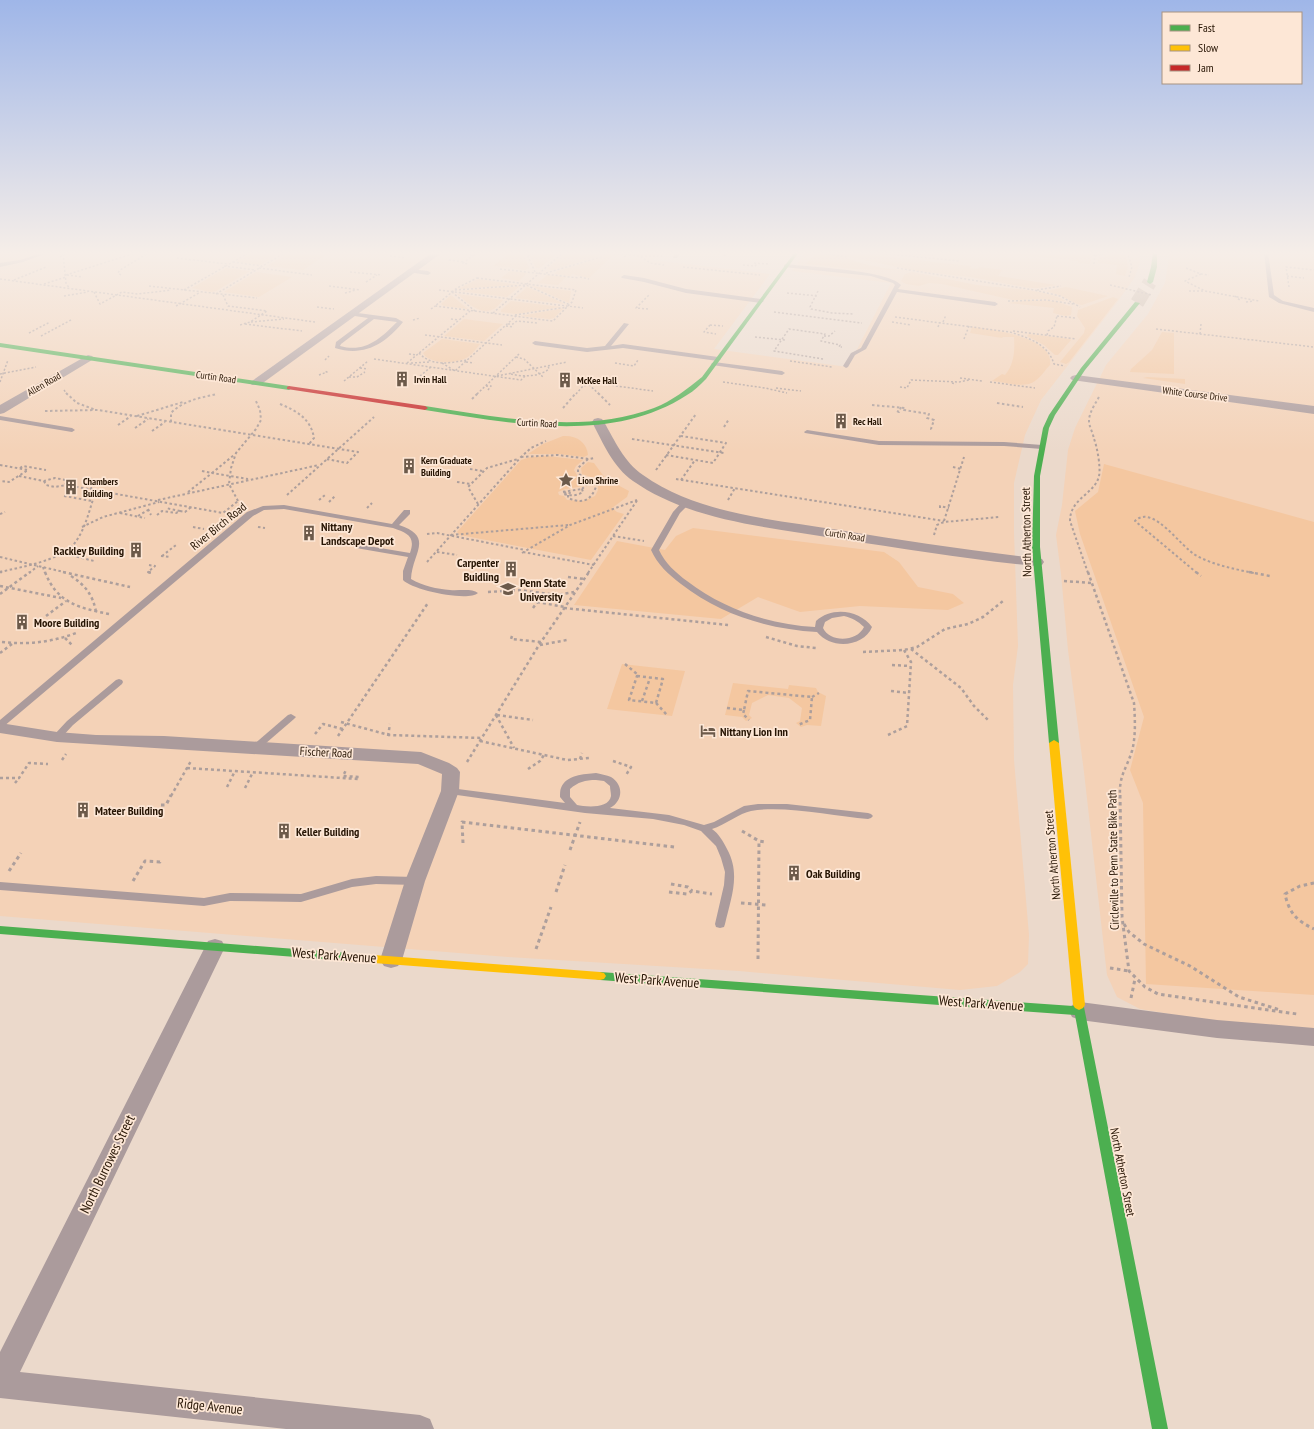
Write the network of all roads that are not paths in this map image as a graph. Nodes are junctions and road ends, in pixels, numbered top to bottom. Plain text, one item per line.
1 (344, 319) edge
2 (371, 319) edge
3 (386, 319) edge
4 (747, 319) edge
5 (878, 319) edge
6 (1124, 319) edge
7 (626, 324) dead end
8 (535, 343) dead end
9 (0, 345) edge
10 (607, 347) junction
11 (88, 358) junction
12 (716, 362) junction
13 (846, 366) dead end
14 (782, 373) dead end
15 (1076, 378) junction
16 (256, 383) junction
17 (0, 410) edge
18 (1314, 410) edge
19 (0, 418) edge
20 (598, 422) junction
21 (72, 430) dead end
22 (807, 432) dead end
23 (1042, 446) junction
24 (686, 503) junction
25 (407, 512) dead end
26 (394, 526) junction
27 (356, 546) dead end
28 (413, 556) junction
29 (1037, 562) junction
30 (474, 593) road end
31 (820, 630) junction
32 (119, 682) dead end
33 (291, 717) dead end
34 (0, 725) edge
35 (0, 728) edge
36 (57, 737) junction
37 (255, 748) junction
38 (450, 791) junction
39 (574, 808) junction
40 (596, 810) junction
41 (868, 816) dead end
42 (704, 828) junction
43 (415, 881) junction
44 (0, 886) edge
45 (720, 924) dead end
46 (0, 930) edge
47 (214, 946) junction
48 (391, 960) junction
49 (1080, 1011) junction
50 (1314, 1038) edge
51 (0, 1383) edge
52 (420, 1429) edge
53 (1160, 1429) edge

1 - 16 street
2 - 3 lane
4 - 12 main road
5 - 13 lane
6 - 15 main road, North Atherton Street
7 - 10 lane
8 - 10 lane
9 - 11 main road, Curtin Road
10 - 12 lane
11 - 16 main road, Curtin Road
11 - 17 street, Allen Road
12 - 14 lane
12 - 20 main road
15 - 18 street, White Course Drive
15 - 23 main road, North Atherton Street
16 - 20 main road, Curtin Road
19 - 21 lane
20 - 24 street, Curtin Road
22 - 23 lane
23 - 29 main road, North Atherton Street
24 - 29 street, Curtin Road
24 - 31 lane
25 - 26 lane
26 - 28 lane, River Birch Road
26 - 34 lane, River Birch Road
27 - 28 lane
28 - 30 lane
29 - 49 main road, North Atherton Street
31 - 31 lane
32 - 36 lane
33 - 37 lane
35 - 36 street, Fischer Road
36 - 37 street, Fischer Road
37 - 38 street, Fischer Road
38 - 39 lane
38 - 43 street, Fischer Road
39 - 40 lane
39 - 40 lane
40 - 42 lane
41 - 42 lane
42 - 45 lane
43 - 44 lane
43 - 48 street, Fischer Road
46 - 47 main road, West Park Avenue
47 - 48 main road, West Park Avenue
47 - 51 street, North Burrowes Street
48 - 49 main road, West Park Avenue
49 - 50 street, West Park Avenue
49 - 53 main road, North Atherton Street
51 - 52 street, Ridge Avenue

